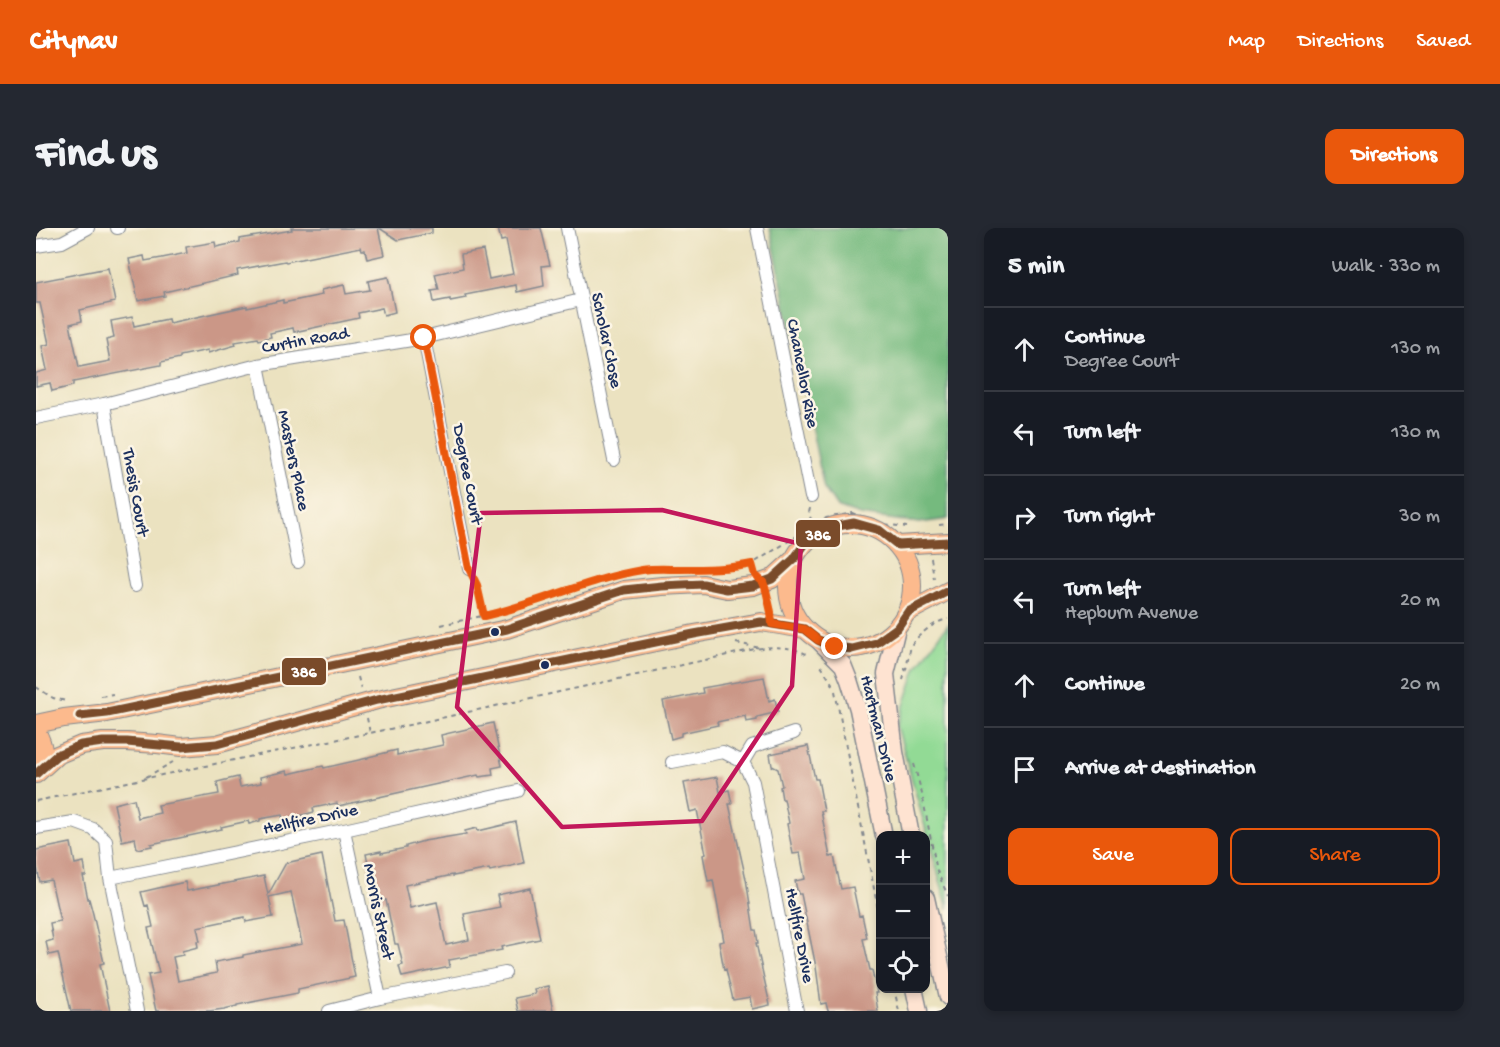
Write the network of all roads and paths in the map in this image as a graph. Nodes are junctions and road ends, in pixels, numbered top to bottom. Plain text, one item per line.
1 (88, 228) edge
2 (567, 228) edge
3 (757, 228) edge
4 (36, 246) edge
5 (581, 300) junction
6 (424, 338) junction
7 (258, 366) junction
8 (104, 404) junction
9 (36, 418) edge
10 (614, 460) dead end
11 (811, 497) joint
12 (948, 524) edge
13 (813, 526) junction
14 (907, 527) dead end
15 (940, 542) edge
16 (898, 545) junction
17 (794, 559) junction
18 (298, 562) dead end
19 (469, 569) joint
20 (655, 569) dead end
21 (706, 569) dead end
22 (634, 572) dead end
23 (611, 576) dead end
24 (135, 586) dead end
25 (943, 594) edge
26 (908, 612) junction
27 (484, 616) junction
28 (948, 619) edge
29 (440, 625) dead end
30 (897, 628) junction
31 (811, 634) junction
32 (906, 669) junction
33 (886, 674) junction
34 (842, 684) junction
35 (36, 687) edge
36 (900, 687) dead end
37 (116, 693) dead end
38 (94, 698) dead end
39 (71, 702) dead end
40 (36, 724) edge
41 (36, 731) edge
42 (794, 734) dead end
43 (913, 761) dead end
44 (672, 762) dead end
45 (743, 762) junction
46 (36, 774) edge
47 (518, 791) dead end
48 (36, 801) edge
49 (36, 828) edge
50 (344, 830) junction
51 (883, 831) edge
52 (910, 831) edge
53 (110, 878) junction
54 (876, 894) edge
55 (948, 896) edge
56 (930, 916) edge
57 (505, 973) dead end
58 (895, 993) edge
59 (916, 993) edge
60 (948, 997) edge
61 (380, 999) junction
62 (137, 1011) edge
63 (329, 1011) edge
64 (797, 1011) edge
65 (899, 1011) edge
66 (919, 1011) edge

1 - 4 street
2 - 5 street, Scholar Close
3 - 11 street, Chancellor Rise
5 - 6 street, Curtin Road
5 - 10 street, Scholar Close
6 - 7 street, Curtin Road
6 - 19 street, Degree Court
7 - 8 street, Curtin Road
7 - 18 street, Masters Place
8 - 9 street, Curtin Road
8 - 24 street, Thesis Court
11 - 13 path
12 - 15 path
13 - 14 path
13 - 21 path
15 - 16 main road
15 - 25 path
16 - 17 main road
16 - 26 main road
17 - 31 main road
17 - 40 main road
19 - 27 path
20 - 22 path
23 - 27 path
25 - 26 main road
26 - 30 main road
27 - 29 path
28 - 32 path
30 - 31 main road
30 - 33 main road, Hartman Drive
31 - 34 main road, Hartman Drive
31 - 46 main road
32 - 33 path
32 - 36 path
33 - 52 main road, Hartman Drive
34 - 48 path
34 - 51 main road, Hartman Drive
34 - 54 path
35 - 39 path
37 - 38 path
41 - 46 main road
42 - 45 street
43 - 55 path
44 - 45 street
45 - 64 street, Hellfire Drive
47 - 50 street, Hellfire Drive
49 - 53 street
50 - 53 street, Hellfire Drive
50 - 61 street, Morris Street
53 - 62 street
56 - 60 main road
57 - 61 street
58 - 65 path
59 - 66 main road
61 - 63 street

